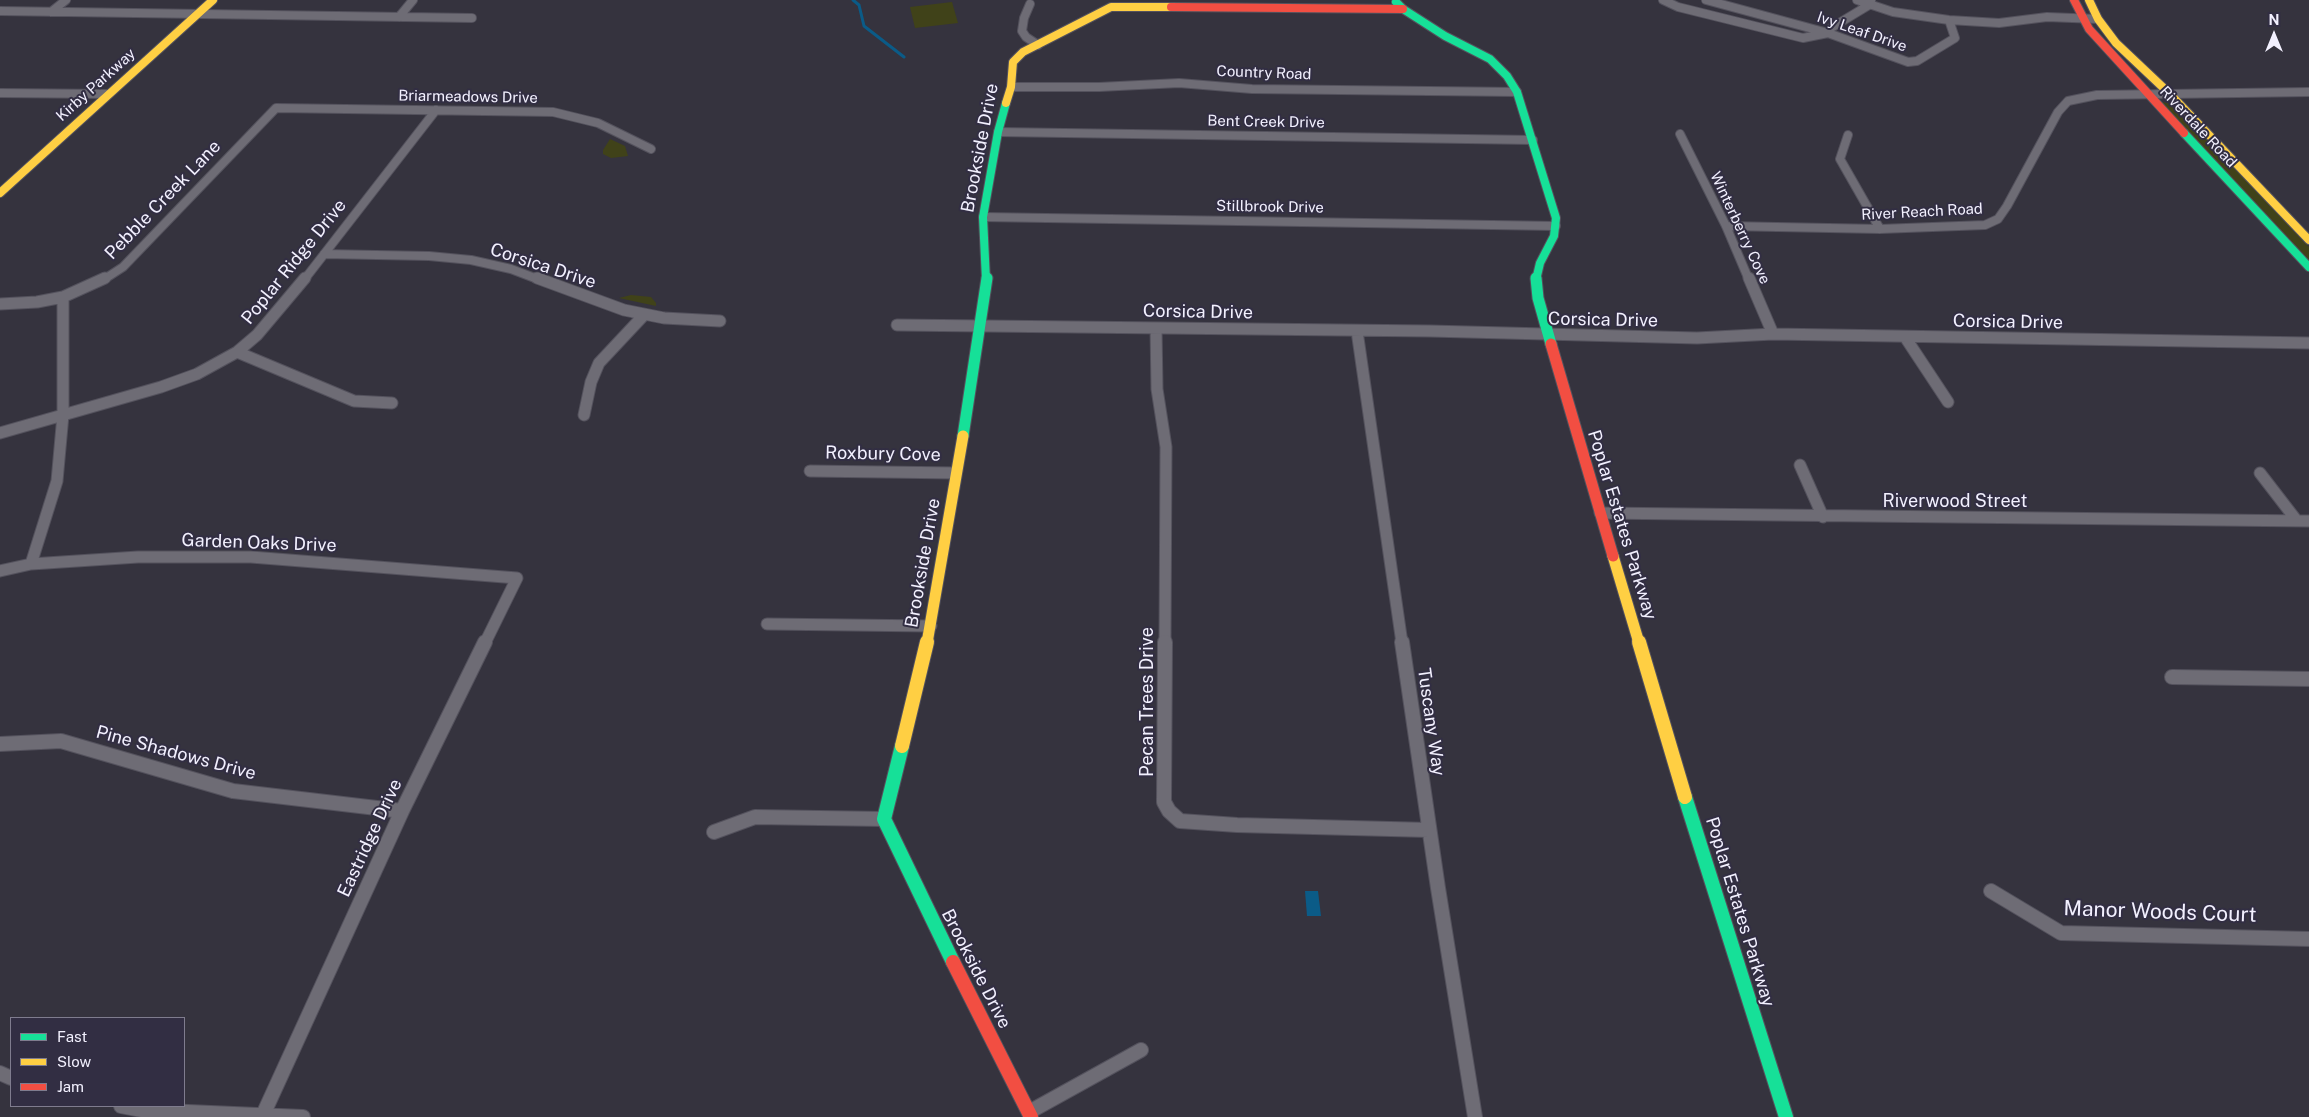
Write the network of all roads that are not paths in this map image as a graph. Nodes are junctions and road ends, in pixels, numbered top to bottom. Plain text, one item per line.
1 (66, 0) edge
2 (213, 0) edge
3 (413, 0) edge
4 (1394, 0) edge
5 (1663, 0) edge
6 (1706, 0) edge
7 (1857, 0) edge
8 (2074, 0) edge
9 (2089, 0) edge
10 (1870, 2) edge
11 (1030, 4) dead end
12 (1403, 9) junction
13 (0, 12) edge
14 (51, 12) junction
15 (198, 14) junction
16 (399, 17) junction
17 (472, 18) dead end
18 (2083, 18) junction
19 (2098, 19) junction
20 (1948, 20) junction
21 (1828, 33) junction
22 (1038, 45) junction
23 (1011, 87) junction
24 (1517, 92) junction
25 (2309, 92) edge
26 (0, 93) edge
27 (108, 94) junction
28 (2148, 95) junction
29 (2171, 95) junction
30 (276, 108) joint
31 (436, 110) junction
32 (998, 132) junction
33 (1680, 134) dead end
34 (1848, 135) dead end
35 (1533, 140) junction
36 (651, 149) dead end
37 (2, 190) edge
38 (983, 217) junction
39 (1556, 226) junction
40 (1726, 226) junction
41 (1880, 229) junction
42 (2309, 240) edge
43 (324, 254) junction
44 (2309, 268) edge
45 (63, 296) junction
46 (0, 304) edge
47 (644, 315) junction
48 (720, 321) dead end
49 (897, 324) dead end
50 (980, 326) junction
51 (1156, 328) junction
52 (1357, 331) junction
53 (1773, 334) junction
54 (1548, 335) junction
55 (1905, 337) junction
56 (2309, 343) edge
57 (237, 352) junction
58 (1948, 402) dead end
59 (392, 403) dead end
60 (63, 414) junction
61 (584, 415) dead end
62 (0, 433) edge
63 (1800, 464) dead end
64 (810, 471) dead end
65 (956, 473) junction
66 (2260, 473) dead end
67 (1600, 513) junction
68 (1822, 517) junction
69 (2297, 521) junction
70 (2309, 521) edge
71 (31, 564) junction
72 (0, 571) edge
73 (517, 578) joint
74 (767, 624) dead end
75 (931, 626) junction
76 (2172, 677) dead end
77 (2309, 679) edge
78 (0, 744) edge
79 (402, 811) junction
80 (884, 819) junction
81 (1429, 830) junction
82 (714, 832) dead end
83 (1990, 891) dead end
84 (2309, 939) edge
85 (1141, 1050) dead end
86 (126, 1107) edge
87 (1030, 1114) edge
88 (262, 1116) edge
89 (303, 1117) edge
90 (1475, 1117) edge
91 (1786, 1117) edge

1 - 14 street
2 - 15 street, Kirby Parkway
3 - 16 street
4 - 12 street
5 - 21 street
6 - 21 street, Ivy Leaf Drive
7 - 10 street
8 - 18 street, Riverdale Road
9 - 19 street, Riverdale Road
10 - 20 street
10 - 21 street
11 - 22 street
12 - 22 street
12 - 24 street
13 - 14 street
14 - 15 street
15 - 16 street
15 - 27 street, Kirby Parkway
16 - 17 street
18 - 19 street
18 - 20 street
18 - 28 street, Riverdale Road
19 - 29 street, Riverdale Road
20 - 21 street, Ivy Leaf Drive
22 - 23 street, Brookside Drive
23 - 24 street, Country Road
23 - 32 street, Brookside Drive
24 - 35 street
25 - 29 street, River Reach Road
26 - 27 street
27 - 37 street, Kirby Parkway
28 - 29 street, River Reach Road
28 - 41 street, River Reach Road
28 - 44 street, Riverdale Road
29 - 42 street, Riverdale Road
30 - 31 street, Briarmeadows Drive
30 - 45 street, Pebble Creek Lane
31 - 36 street, Briarmeadows Drive
31 - 43 street, Poplar Ridge Drive
32 - 35 street, Bent Creek Drive
32 - 38 street, Brookside Drive
33 - 40 street, Winterberry Cove
34 - 41 street
35 - 39 street
38 - 39 street, Stillbrook Drive
38 - 50 street, Brookside Drive
39 - 54 street, Poplar Estates Parkway
40 - 41 street, River Reach Road
40 - 53 street, Winterberry Cove
43 - 47 street, Corsica Drive
43 - 57 street, Poplar Ridge Drive
45 - 46 street
45 - 60 street
47 - 48 street, Corsica Drive
47 - 61 street
49 - 50 street, Corsica Drive
50 - 51 street, Corsica Drive
50 - 65 street, Brookside Drive
51 - 52 street, Corsica Drive
51 - 81 street, Pecan Trees Drive
52 - 54 street, Corsica Drive
52 - 81 street, Tuscany Way
53 - 54 street, Corsica Drive
53 - 55 street, Corsica Drive
54 - 67 street, Poplar Estates Parkway
55 - 56 street, Corsica Drive
55 - 58 street
57 - 59 street
57 - 60 street, Poplar Ridge Drive
60 - 62 street, Poplar Ridge Drive
60 - 71 street
63 - 68 street
64 - 65 street, Roxbury Cove
65 - 75 street, Brookside Drive
66 - 69 street
67 - 68 street, Riverwood Street
67 - 91 street, Poplar Estates Parkway
68 - 69 street, Riverwood Street
69 - 70 street, Riverwood Street
71 - 72 street, Garden Oaks Drive
71 - 73 street, Garden Oaks Drive
73 - 79 street, Eastridge Drive
74 - 75 street
75 - 80 street, Brookside Drive
76 - 77 street
78 - 79 street, Pine Shadows Drive
79 - 88 street, Eastridge Drive
80 - 82 street
80 - 87 street, Brookside Drive
81 - 90 street, Tuscany Way
83 - 84 street, Manor Woods Court
85 - 87 street
86 - 88 street
88 - 89 street

